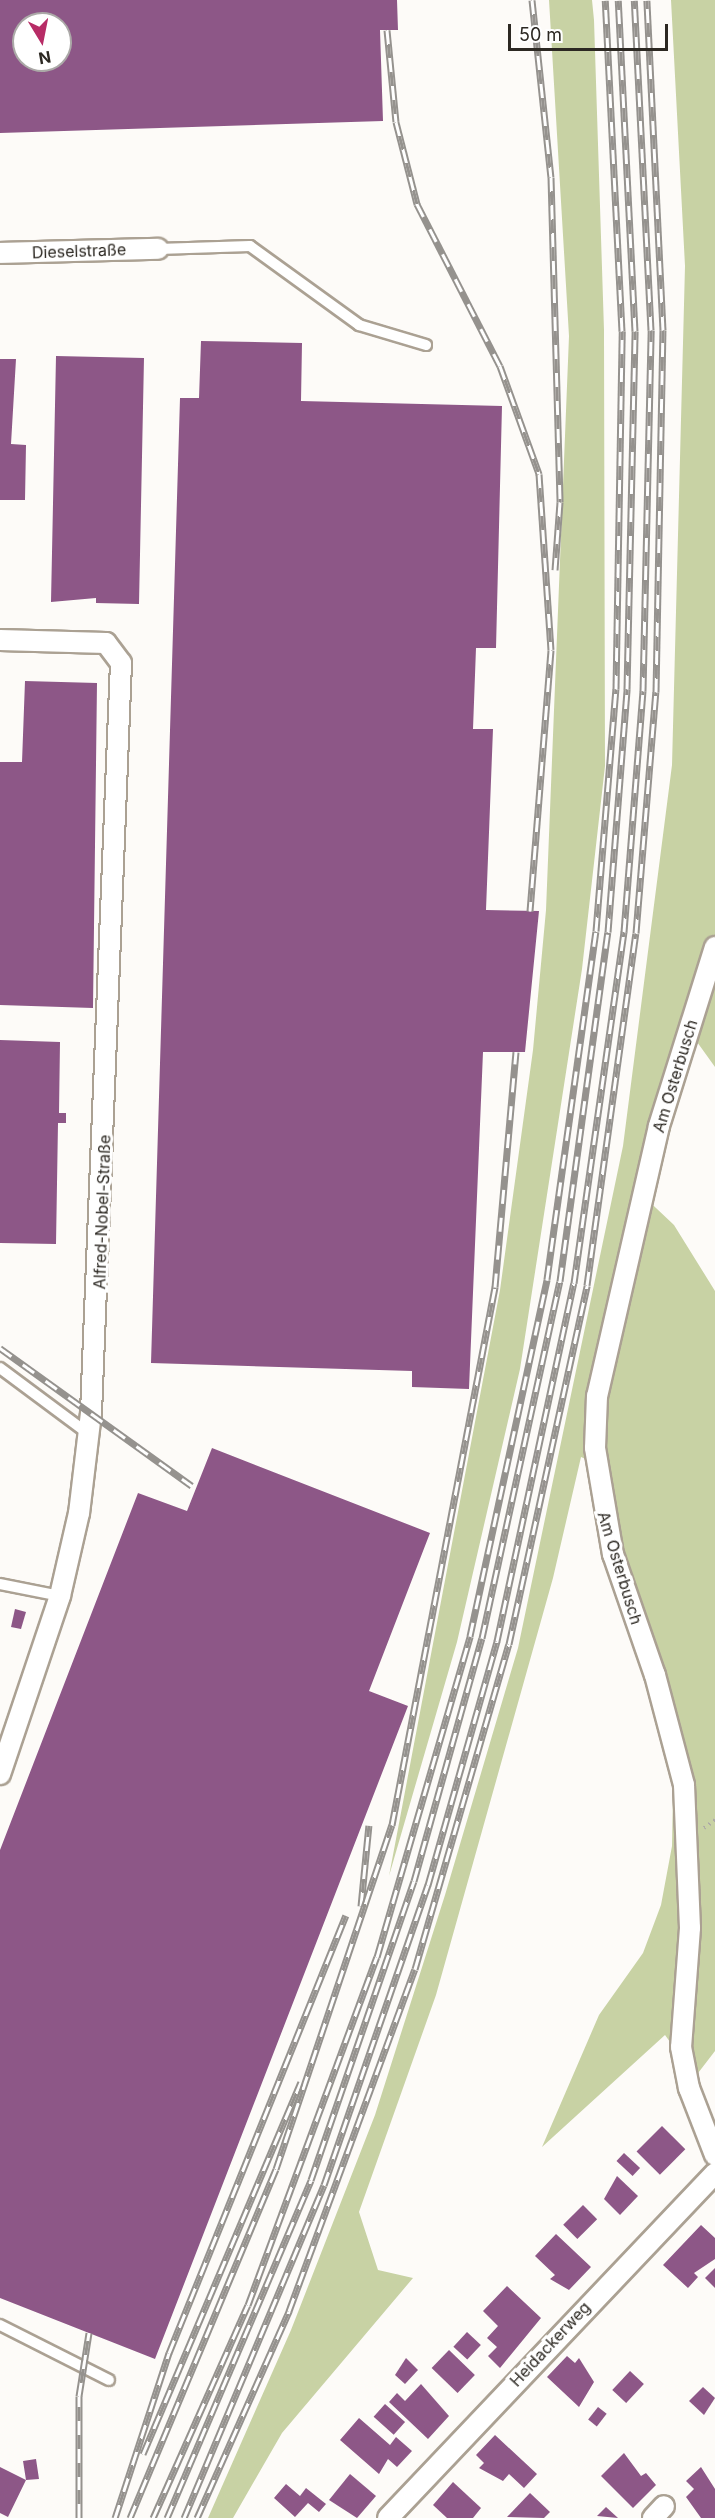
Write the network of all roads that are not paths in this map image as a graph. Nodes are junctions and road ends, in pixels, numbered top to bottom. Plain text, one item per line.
1 (158, 249) joint
2 (0, 253) edge
3 (426, 345) dead end
4 (0, 640) edge
5 (715, 947) edge
6 (0, 1368) edge
7 (89, 1434) junction
8 (0, 1584) edge
9 (60, 1596) junction
10 (0, 1774) edge
11 (715, 2155) edge
12 (715, 2173) edge
13 (0, 2325) edge
14 (109, 2380) dead end
15 (388, 2518) edge

1 - 2 street, Dieselstraße
1 - 3 lane
4 - 7 street, Alfred-Nobel-Straße
5 - 11 street, Am Osterbusch
6 - 7 lane
7 - 9 street, Alfred-Nobel-Straße
8 - 9 lane
9 - 10 street, Alfred-Nobel-Straße
12 - 15 street, Heidackerweg
13 - 14 lane

